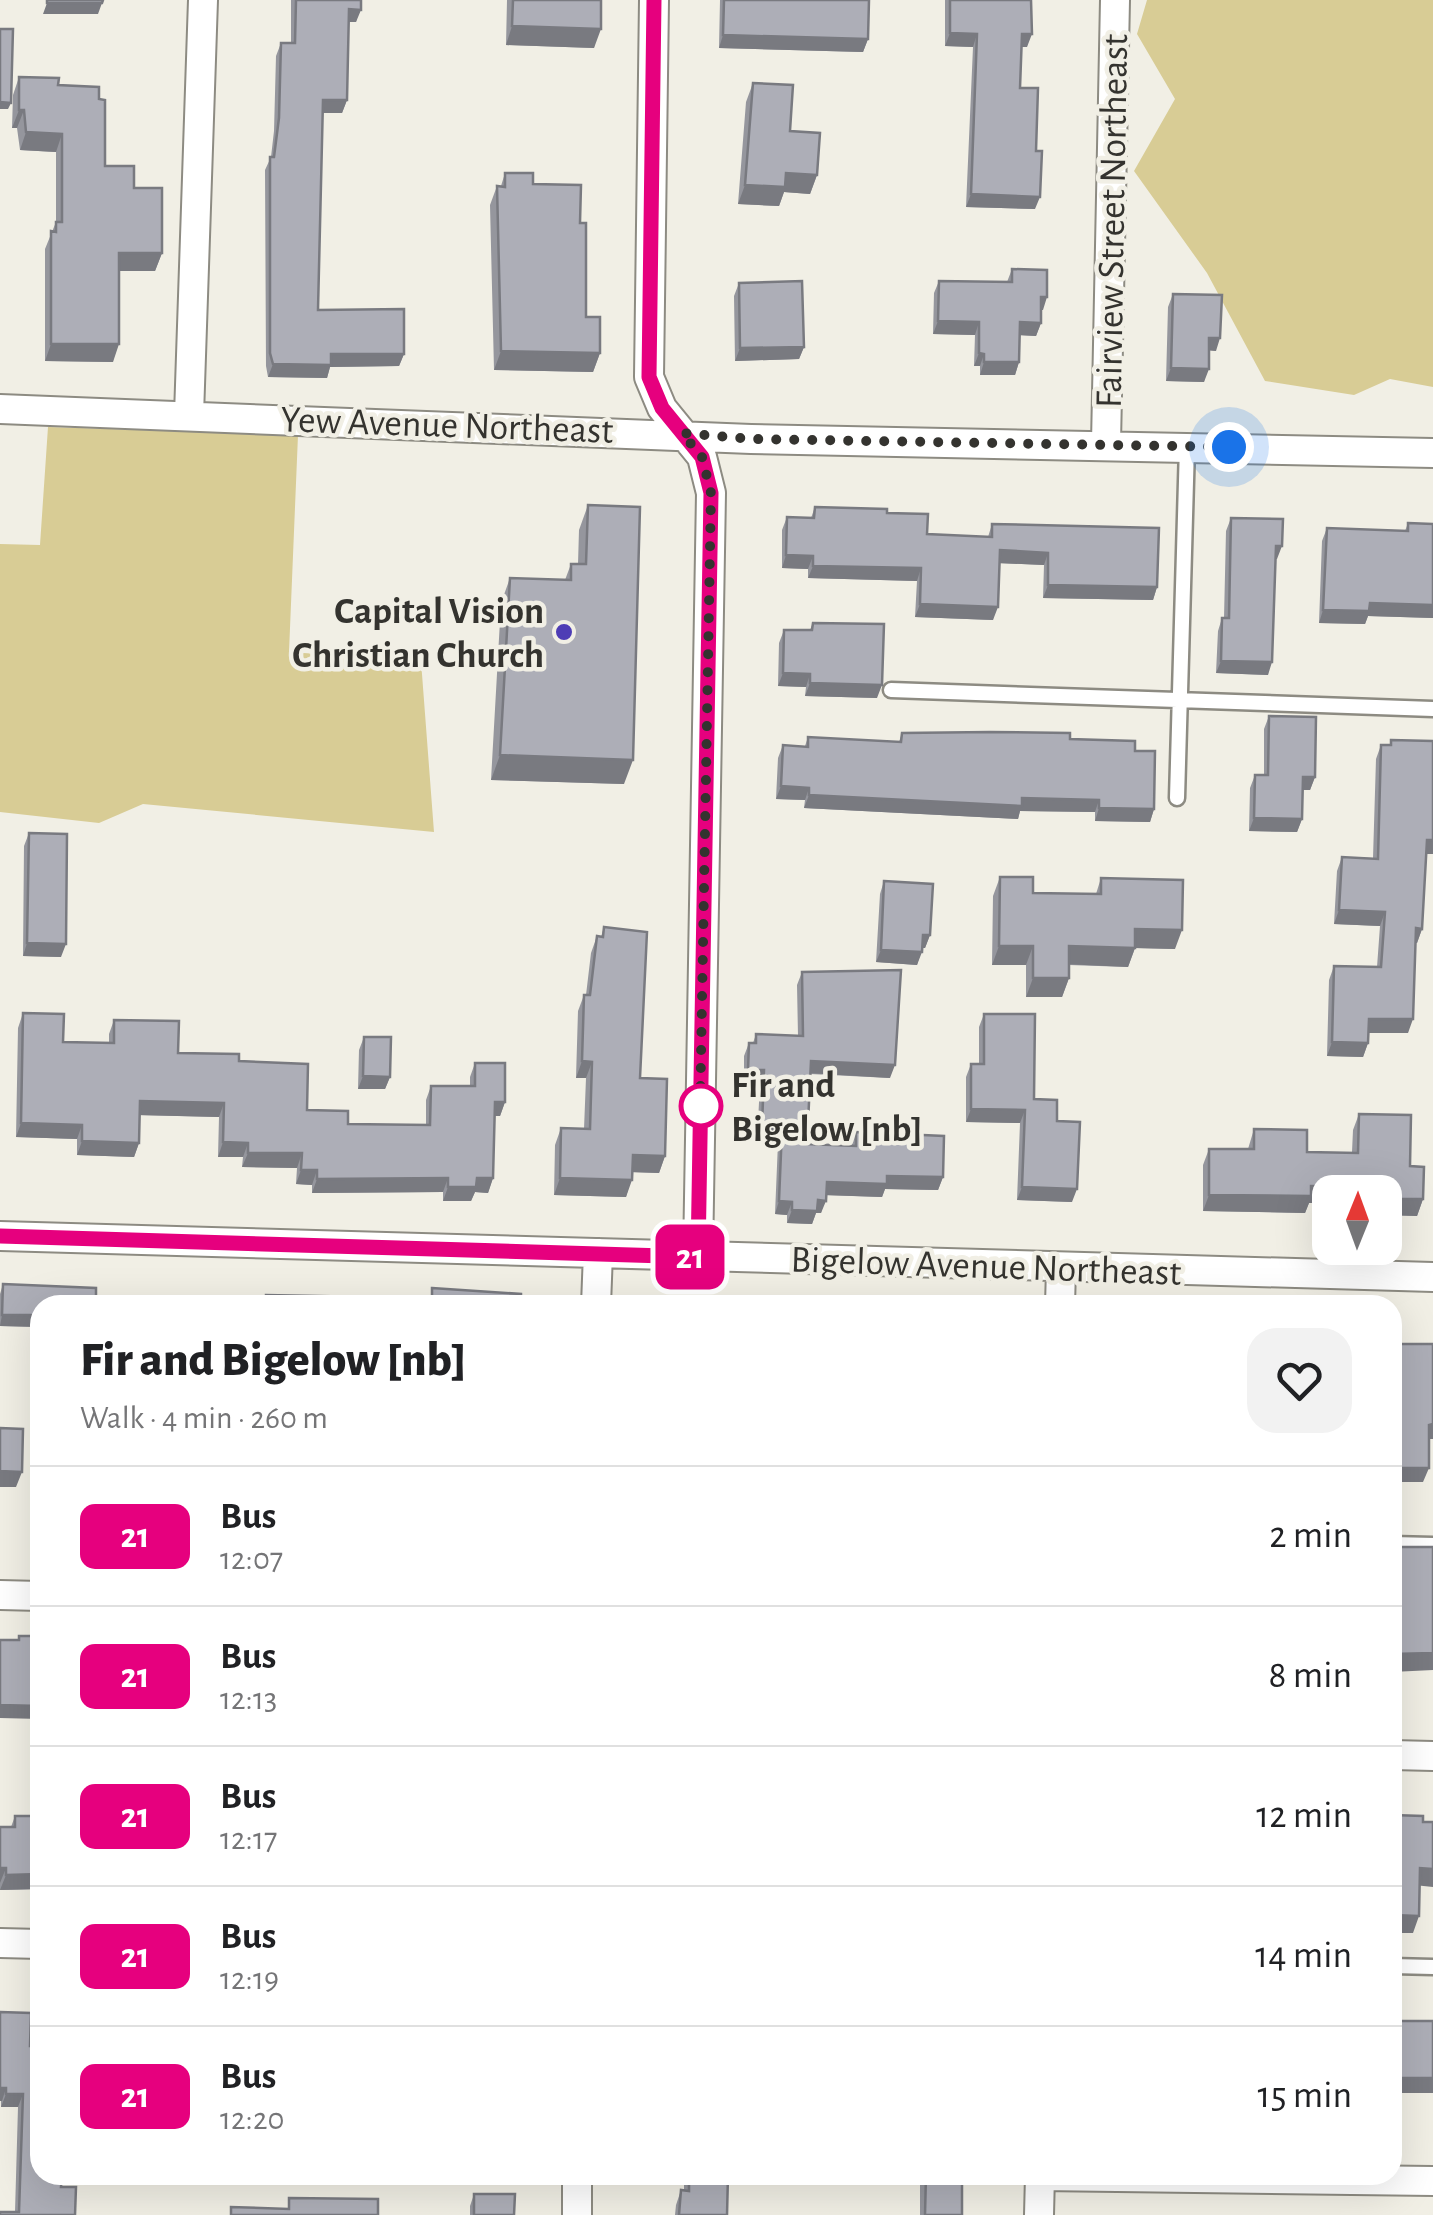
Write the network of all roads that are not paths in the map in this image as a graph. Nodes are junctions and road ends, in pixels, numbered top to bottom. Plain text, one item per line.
1 (203, 0) edge
2 (654, 0) edge
3 (1115, 0) edge
4 (0, 409) edge
5 (189, 414) junction
6 (682, 433) junction
7 (1106, 443) junction
8 (1186, 446) junction
9 (1433, 453) edge
10 (891, 690) dead end
11 (1180, 701) junction
12 (1433, 710) edge
13 (1178, 798) dead end
14 (0, 1236) edge
15 (598, 1253) junction
16 (698, 1257) junction
17 (1061, 1269) junction
18 (1433, 1277) edge
19 (596, 1295) edge
20 (1060, 1295) edge
21 (1402, 1544) edge
22 (1433, 1544) edge
23 (0, 1595) edge
24 (30, 1596) edge
25 (1402, 1755) edge
26 (1433, 1756) edge
27 (0, 1943) edge
28 (30, 1944) edge
29 (1402, 1966) edge
30 (1433, 1967) edge
31 (1402, 2181) edge
32 (1433, 2181) edge
33 (578, 2185) edge
34 (1040, 2185) edge
35 (576, 2215) edge
36 (1039, 2215) edge

1 - 5 street
2 - 6 street
3 - 7 street, Fairview Street Northeast
4 - 5 street, Yew Avenue Northeast
5 - 6 street, Yew Avenue Northeast
6 - 7 street, Yew Avenue Northeast
6 - 16 street
7 - 8 street, Yew Avenue Northeast
8 - 9 street, Yew Avenue Northeast
8 - 11 lane
10 - 11 lane
11 - 12 lane
11 - 13 lane
14 - 15 street, Bigelow Avenue Northeast
15 - 16 street, Bigelow Avenue Northeast
15 - 19 street
16 - 17 street, Bigelow Avenue Northeast
17 - 18 street, Bigelow Avenue Northeast
17 - 20 street
21 - 22 lane
23 - 24 street
25 - 26 street
27 - 28 street
29 - 30 lane
31 - 32 street
33 - 35 street
34 - 36 street

